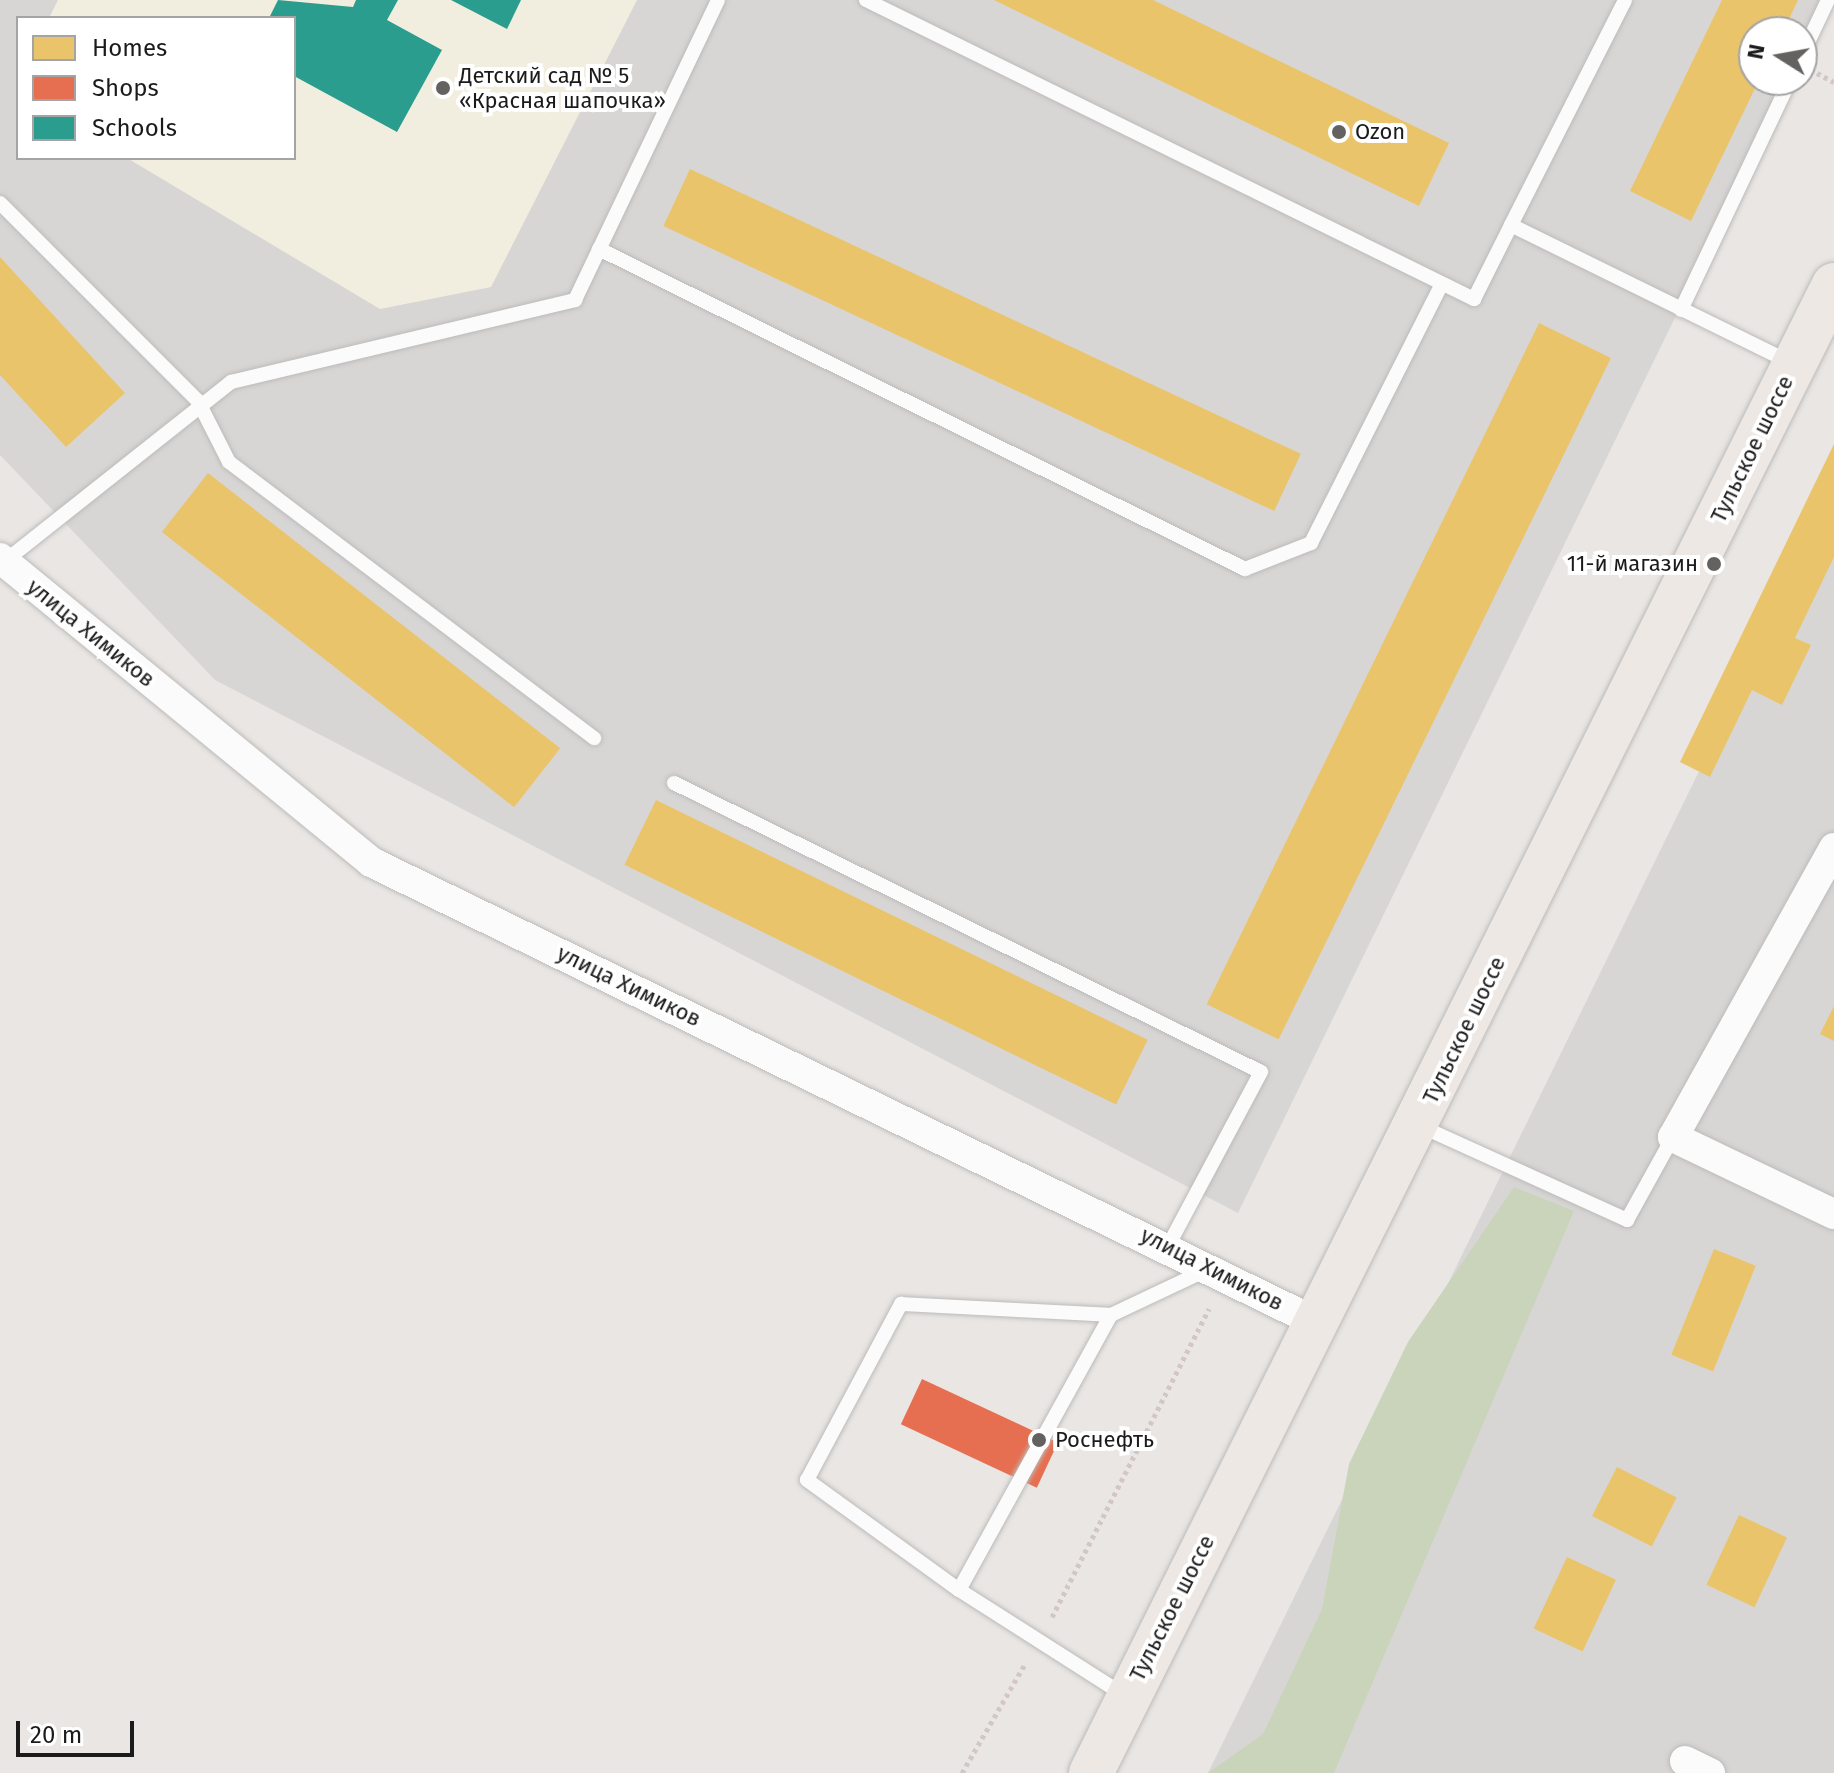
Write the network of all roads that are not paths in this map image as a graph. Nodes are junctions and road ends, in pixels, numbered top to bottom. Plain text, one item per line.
1 (718, 0) edge
2 (866, 0) edge
3 (1828, 0) edge
4 (1621, 1) edge
5 (1818, 21) edge
6 (1782, 96) edge
7 (0, 203) edge
8 (1511, 225) junction
9 (599, 249) junction
10 (1442, 284) junction
11 (1834, 285) edge
12 (1681, 310) junction
13 (1794, 364) junction
14 (198, 401) junction
15 (2, 560) edge
16 (594, 738) dead end
17 (674, 783) dead end
18 (1834, 848) edge
19 (1417, 1124) junction
20 (1673, 1137) junction
21 (1834, 1214) edge
22 (1168, 1246) junction
23 (1218, 1272) junction
24 (1111, 1315) junction
25 (1316, 1322) junction
26 (959, 1590) junction
27 (1128, 1697) junction
28 (1091, 1773) edge

1 - 9 lane
2 - 10 lane
3 - 5 lane
4 - 8 lane
6 - 12 lane
7 - 14 lane
8 - 10 lane
8 - 12 lane
9 - 10 lane
9 - 14 lane
11 - 13 main road, Тульское шоссе
12 - 13 lane
13 - 19 main road, Тульское шоссе
14 - 15 lane
14 - 16 lane
15 - 22 street, улица Химиков
17 - 22 lane
18 - 20 street
19 - 20 lane
19 - 25 main road, Тульское шоссе
20 - 21 street
22 - 23 street, улица Химиков
23 - 24 lane
23 - 25 street, улица Химиков
24 - 26 lane
24 - 26 lane
25 - 27 main road, Тульское шоссе
26 - 27 lane
27 - 28 main road, Тульское шоссе

